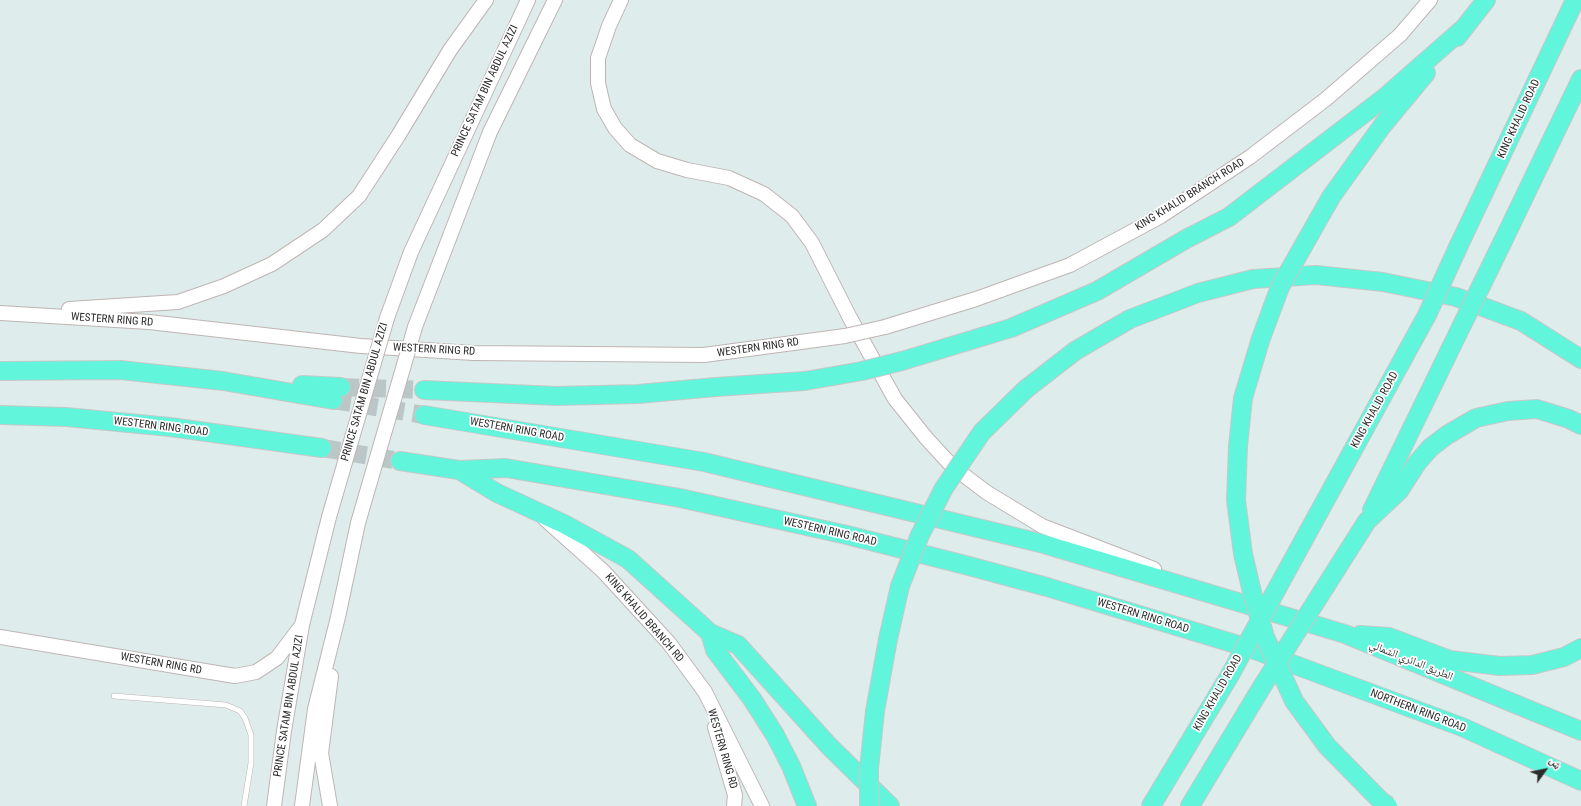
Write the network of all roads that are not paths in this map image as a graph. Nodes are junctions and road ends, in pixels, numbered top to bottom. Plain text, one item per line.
1 (486, 0) edge
2 (528, 0) edge
3 (555, 0) edge
4 (621, 0) edge
5 (1430, 0) edge
6 (1486, 0) edge
7 (1575, 0) edge
8 (1465, 27) junction
9 (1581, 80) edge
10 (3, 313) edge
11 (845, 336) joint
12 (1581, 360) edge
13 (0, 371) edge
14 (424, 390) tunnel mouth
15 (337, 393) tunnel mouth
16 (0, 415) edge
17 (424, 415) tunnel mouth
18 (1581, 425) edge
19 (322, 448) tunnel mouth
20 (400, 461) tunnel mouth
21 (459, 470) junction
22 (537, 512) junction
23 (1367, 522) junction
24 (1238, 602) junction
25 (338, 617) junction
26 (302, 625) junction
27 (710, 632) junction
28 (1345, 634) junction
29 (0, 637) edge
30 (1581, 648) edge
31 (1252, 649) joint
32 (705, 692) junction
33 (114, 696) dead end
34 (1581, 731) edge
35 (1581, 781) edge
36 (244, 806) edge
37 (274, 806) edge
38 (302, 806) edge
39 (330, 806) edge
40 (734, 806) edge
41 (762, 806) edge
42 (807, 806) edge
43 (869, 806) edge
44 (890, 806) edge
45 (1151, 806) edge
46 (1190, 806) edge
47 (1388, 806) edge

1 - 10 street
2 - 26 street, PRINCE SATAM BIN ABDUL AZIZI, bridge
3 - 25 street, PRINCE SATAM BIN ABDUL AZIZI, bridge
4 - 24 street
5 - 11 street, KING KHALID BRANCH ROAD, bridge
6 - 8 highway
7 - 45 highway, KING KHALID ROAD, bridge
8 - 14 highway, bridge
8 - 47 highway, bridge
9 - 23 highway, bridge
10 - 11 street, WESTERN RING RD
12 - 43 highway, bridge
13 - 15 highway
16 - 19 highway, WESTERN RING ROAD
17 - 24 highway, WESTERN RING ROAD
18 - 23 highway
20 - 21 highway, WESTERN RING ROAD
21 - 22 highway
21 - 31 highway, WESTERN RING ROAD
22 - 27 highway
22 - 32 street, KING KHALID BRANCH RD
23 - 46 highway, bridge
24 - 28 highway, الطريق الدائري الشمالي
25 - 38 street, PRINCE SATAM BIN ABDUL AZIZI
25 - 39 street
26 - 29 street, WESTERN RING RD
26 - 37 street, PRINCE SATAM BIN ABDUL AZIZI
27 - 42 highway
27 - 44 highway
28 - 30 highway
28 - 34 highway, الطريق الدائري الشمالي
31 - 35 highway, NORTHERN RING ROAD
32 - 40 street, WESTERN RING RD
32 - 41 street, KING KHALID BRANCH RD
33 - 36 lane

